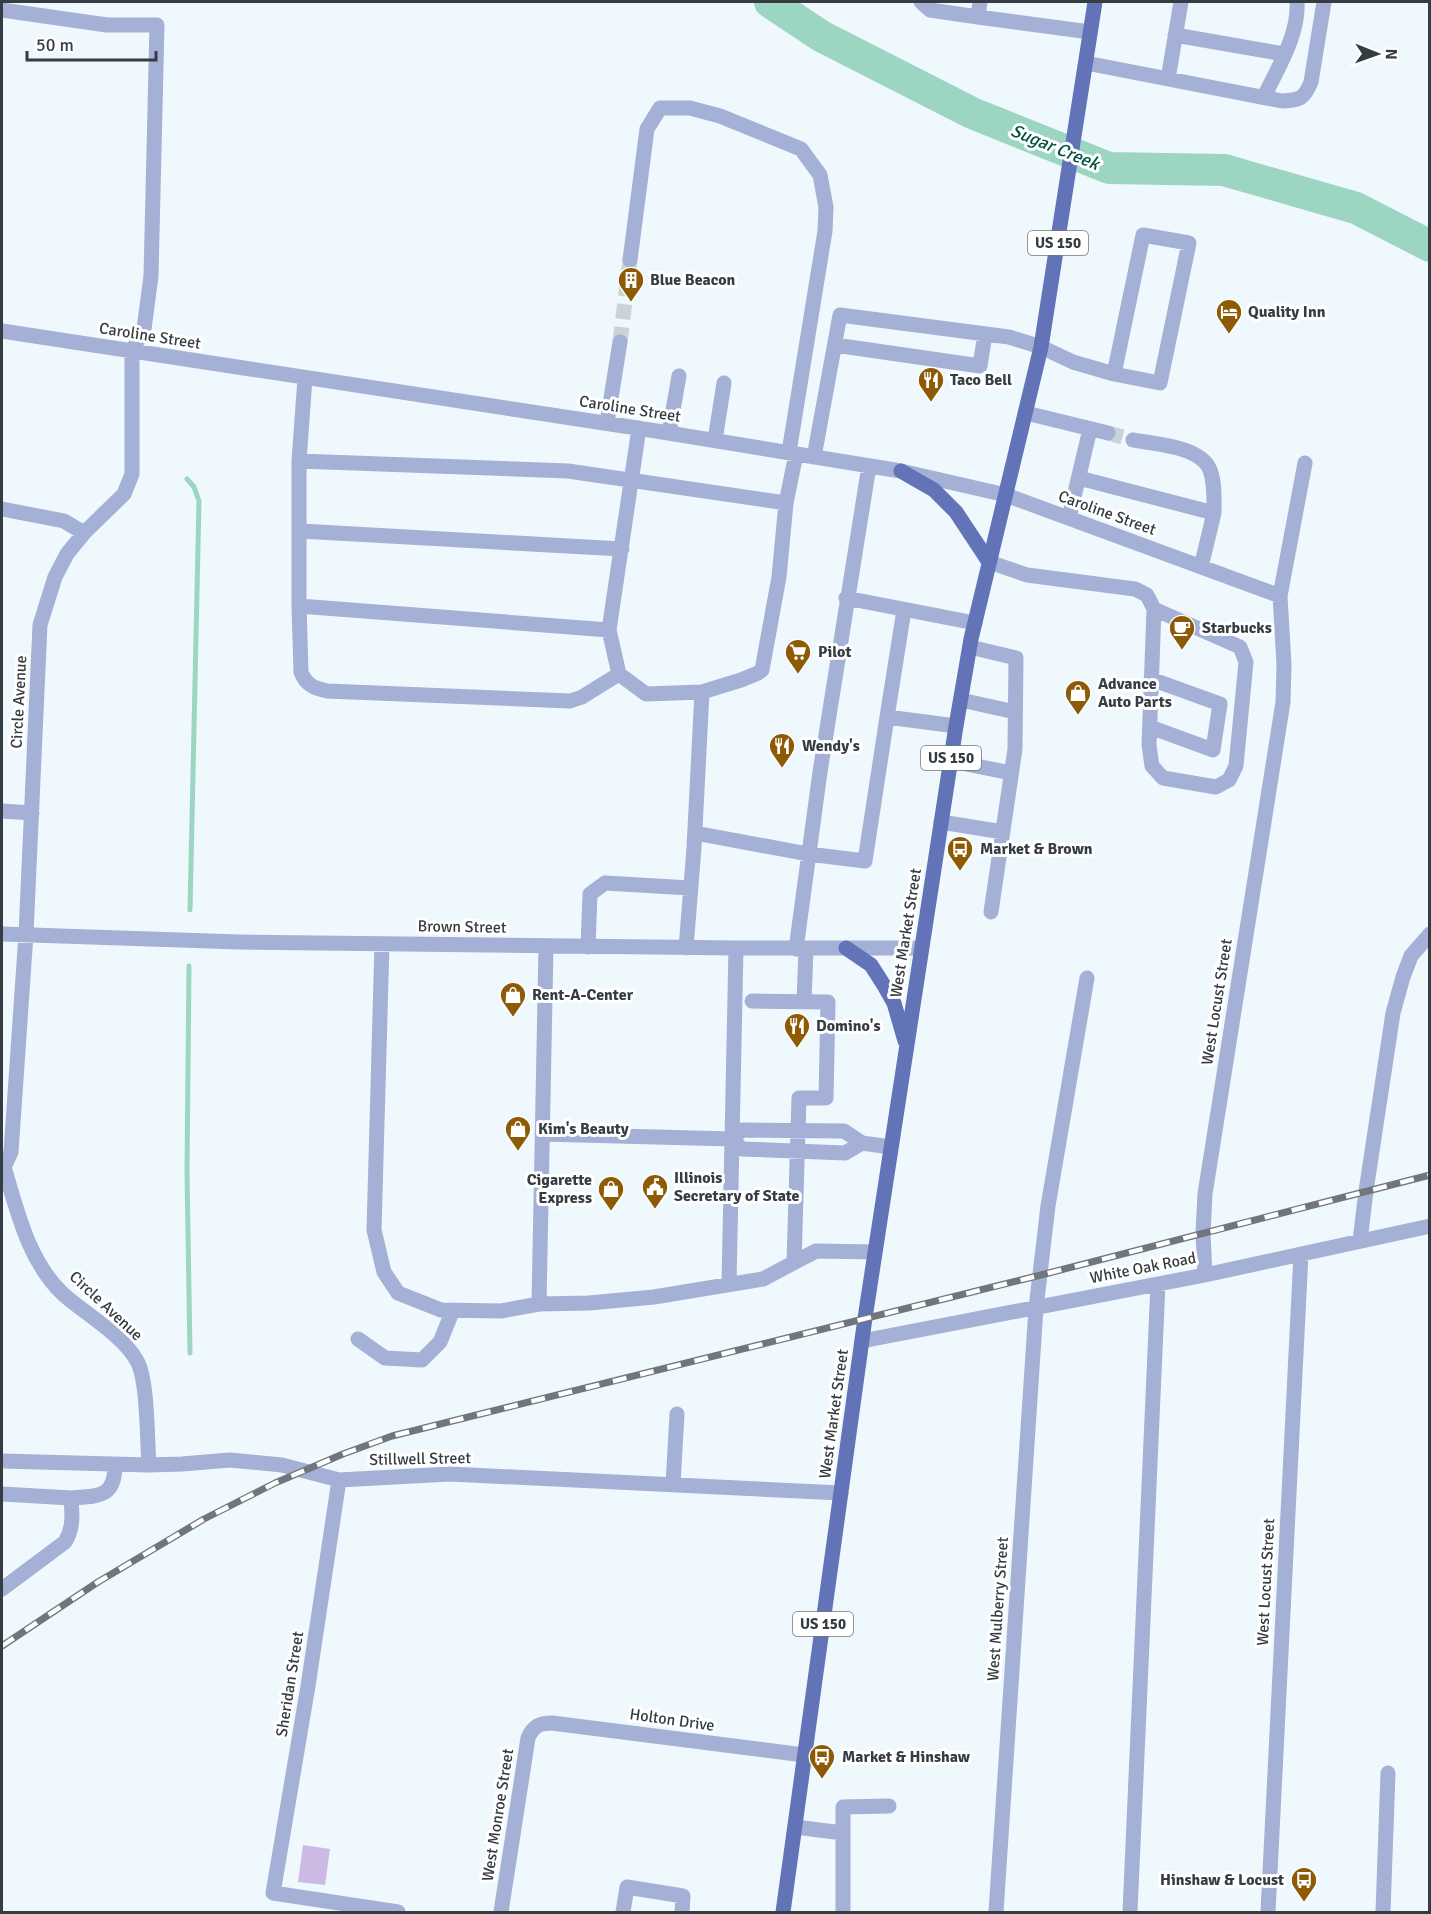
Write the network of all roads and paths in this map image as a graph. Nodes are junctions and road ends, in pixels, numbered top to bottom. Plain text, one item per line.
1 (921, 2) edge
2 (980, 2) edge
3 (1095, 2) edge
4 (1181, 2) edge
5 (1297, 2) edge
6 (1324, 2) edge
7 (2, 10) edge
8 (978, 17) junction
9 (1090, 32) junction
10 (1175, 35) junction
11 (1284, 54) junction
12 (1086, 63) junction
13 (1168, 79) junction
14 (1264, 97) junction
15 (630, 260) tunnel mouth
16 (2, 331) edge
17 (985, 334) junction
18 (620, 342) tunnel mouth
19 (835, 345) junction
20 (1041, 347) junction
21 (132, 351) junction
22 (1114, 374) junction
23 (679, 376) dead end
24 (305, 378) junction
25 (724, 383) dead end
26 (1026, 413) junction
27 (607, 423) junction
28 (639, 428) junction
29 (1089, 429) junction
30 (669, 433) junction
31 (1108, 433) tunnel mouth
32 (715, 440) junction
33 (1133, 440) tunnel mouth
34 (792, 453) junction
35 (814, 457) junction
36 (299, 462) junction
37 (1305, 464) dead end
38 (869, 465) junction
39 (901, 471) junction
40 (1079, 478) junction
41 (631, 480) junction
42 (1006, 495) junction
43 (786, 503) junction
44 (2, 509) edge
45 (1214, 513) junction
46 (1069, 518) junction
47 (300, 531) junction
48 (84, 533) junction
49 (622, 549) junction
50 (989, 562) junction
51 (1201, 567) junction
52 (1280, 596) junction
53 (846, 598) junction
54 (299, 606) junction
55 (1154, 609) junction
56 (904, 610) junction
57 (975, 623) junction
58 (609, 630) junction
59 (970, 647) junction
60 (619, 674) junction
61 (1152, 679) junction
62 (702, 692) junction
63 (961, 700) junction
64 (1015, 712) junction
65 (887, 717) junction
66 (956, 726) junction
67 (1150, 727) junction
68 (951, 761) junction
69 (1011, 773) junction
70 (2, 811) edge
71 (32, 813) junction
72 (941, 822) junction
73 (1003, 832) junction
74 (695, 833) junction
75 (808, 854) junction
76 (690, 888) junction
77 (991, 912) dead end
78 (2, 934) edge
79 (26, 934) junction
80 (1430, 934) edge
81 (382, 944) junction
82 (546, 946) junction
83 (588, 946) junction
84 (686, 948) junction
85 (736, 948) junction
86 (846, 948) junction
87 (921, 948) junction
88 (801, 949) junction
89 (1087, 978) dead end
90 (752, 1001) dead end
91 (804, 1002) junction
92 (906, 1047) junction
93 (798, 1129) junction
94 (542, 1134) junction
95 (732, 1139) junction
96 (862, 1143) junction
97 (891, 1147) junction
98 (797, 1151) junction
99 (3, 1167) edge
100 (1430, 1226) edge
101 (1360, 1241) junction
102 (875, 1252) junction
103 (1300, 1254) junction
104 (794, 1262) junction
105 (1205, 1275) junction
106 (729, 1284) junction
107 (1158, 1284) junction
108 (539, 1304) junction
109 (1036, 1308) junction
110 (453, 1310) junction
111 (358, 1340) dead end
112 (862, 1341) junction
113 (677, 1414) dead end
114 (2, 1461) edge
115 (115, 1465) junction
116 (149, 1465) junction
117 (339, 1480) junction
118 (673, 1485) junction
119 (2, 1494) edge
120 (841, 1494) junction
121 (71, 1498) junction
122 (2, 1589) edge
123 (536, 1726) joint
124 (804, 1755) junction
125 (1388, 1773) dead end
126 (889, 1806) dead end
127 (795, 1827) junction
128 (843, 1833) junction
129 (398, 1912) edge
130 (501, 1912) edge
131 (623, 1912) edge
132 (682, 1912) edge
133 (783, 1912) edge
134 (843, 1912) edge
135 (996, 1912) edge
136 (1130, 1912) edge
137 (1268, 1912) edge
138 (1383, 1912) edge

1 - 8 street
2 - 8 street
3 - 9 main road, West Market Street / US 150
4 - 10 street
5 - 11 street
6 - 14 street
7 - 21 street
8 - 9 street
9 - 12 main road, West Market Street / US 150
10 - 11 street
10 - 13 street
11 - 14 street
12 - 13 street
12 - 20 main road, West Market Street / US 150
13 - 14 street
15 - 34 street
16 - 21 street, Caroline Street
17 - 19 street
17 - 19 street
17 - 20 street
18 - 27 street
19 - 35 street
20 - 22 street
20 - 26 main road, West Market Street / US 150
21 - 24 street, Caroline Street
21 - 48 street, Circle Avenue
22 - 22 street
23 - 30 street
24 - 27 street, Caroline Street
24 - 36 street
25 - 32 street
26 - 29 street
26 - 42 main road, West Market Street / US 150
27 - 28 street, Caroline Street
28 - 30 street, Caroline Street
28 - 41 street
29 - 31 street
29 - 40 street
30 - 32 street, Caroline Street
32 - 34 street, Caroline Street
33 - 45 street
34 - 35 street, Caroline Street
34 - 43 street
35 - 38 street, Caroline Street
36 - 41 street
36 - 47 street
37 - 52 street, West Locust Street
38 - 39 street, Caroline Street
38 - 53 street
39 - 42 street, Caroline Street
39 - 50 main road
40 - 45 street
40 - 46 street
41 - 43 street
41 - 49 street
42 - 46 street, Caroline Street
42 - 50 main road, West Market Street / US 150
43 - 62 street
44 - 48 street
45 - 51 street
46 - 51 street, Caroline Street
47 - 49 street
47 - 54 street
48 - 71 street, Circle Avenue
49 - 58 street
50 - 55 street
50 - 57 main road, West Market Street / US 150
51 - 52 street, Caroline Street
52 - 105 street, West Locust Street
53 - 56 street
53 - 75 street
54 - 58 street
54 - 60 street
55 - 61 street
55 - 67 street
56 - 57 street
56 - 65 street
57 - 59 main road, West Market Street / US 150
58 - 60 street
59 - 63 main road, West Market Street / US 150
59 - 64 street
60 - 62 street
61 - 67 street
61 - 67 street
62 - 74 street
63 - 64 street
63 - 66 main road, West Market Street / US 150
64 - 69 street
65 - 66 street
65 - 75 street
66 - 68 main road, West Market Street / US 150
68 - 69 street
68 - 72 main road, West Market Street / US 150
69 - 73 street
70 - 71 street
71 - 79 street, Circle Avenue
72 - 73 street
72 - 87 main road, West Market Street / US 150
73 - 77 street
74 - 75 street
74 - 76 street
75 - 88 street
76 - 83 street
76 - 84 street
78 - 79 street, Brown Street
79 - 81 street, Brown Street
79 - 99 street, Circle Avenue
80 - 101 street
81 - 82 street, Brown Street
81 - 110 street
82 - 83 street, Brown Street
82 - 94 street
83 - 84 street, Brown Street
84 - 85 street, Brown Street
85 - 88 street, Brown Street
85 - 95 street
86 - 87 street, Brown Street
86 - 88 street, Brown Street
86 - 92 main road
87 - 92 main road, West Market Street / US 150
88 - 91 street
89 - 109 street, West Mulberry Street
90 - 91 street
91 - 93 street
92 - 97 main road, West Market Street / US 150
93 - 95 street
93 - 96 street
93 - 98 street
94 - 95 street
94 - 108 street
95 - 98 street
95 - 106 street
96 - 97 street
96 - 98 street
97 - 102 main road, West Market Street / US 150
98 - 104 street
99 - 116 street, Circle Avenue
100 - 101 street, White Oak Road
101 - 103 street, White Oak Road
102 - 104 street
102 - 112 main road, West Market Street / US 150
103 - 105 street, White Oak Road
103 - 137 street, West Locust Street
104 - 106 street
105 - 107 street, White Oak Road
106 - 108 street
107 - 109 street, White Oak Road
107 - 136 street
108 - 110 street
109 - 112 street, White Oak Road
109 - 135 street, West Mulberry Street
110 - 111 street
112 - 120 main road, West Market Street / US 150
113 - 118 street
114 - 115 street, Stillwell Street
115 - 116 street, Stillwell Street
115 - 121 street
116 - 117 street, Stillwell Street
117 - 118 street, Stillwell Street
117 - 129 street, Sheridan Street
118 - 120 street, Stillwell Street
119 - 121 street
120 - 124 main road, West Market Street / US 150
121 - 122 street
123 - 124 street, Holton Drive
123 - 130 street, West Monroe Street
124 - 127 main road, West Market Street / US 150
125 - 138 street
126 - 128 street
127 - 128 street
127 - 133 main road, West Market Street / US 150
128 - 134 street
131 - 132 street

